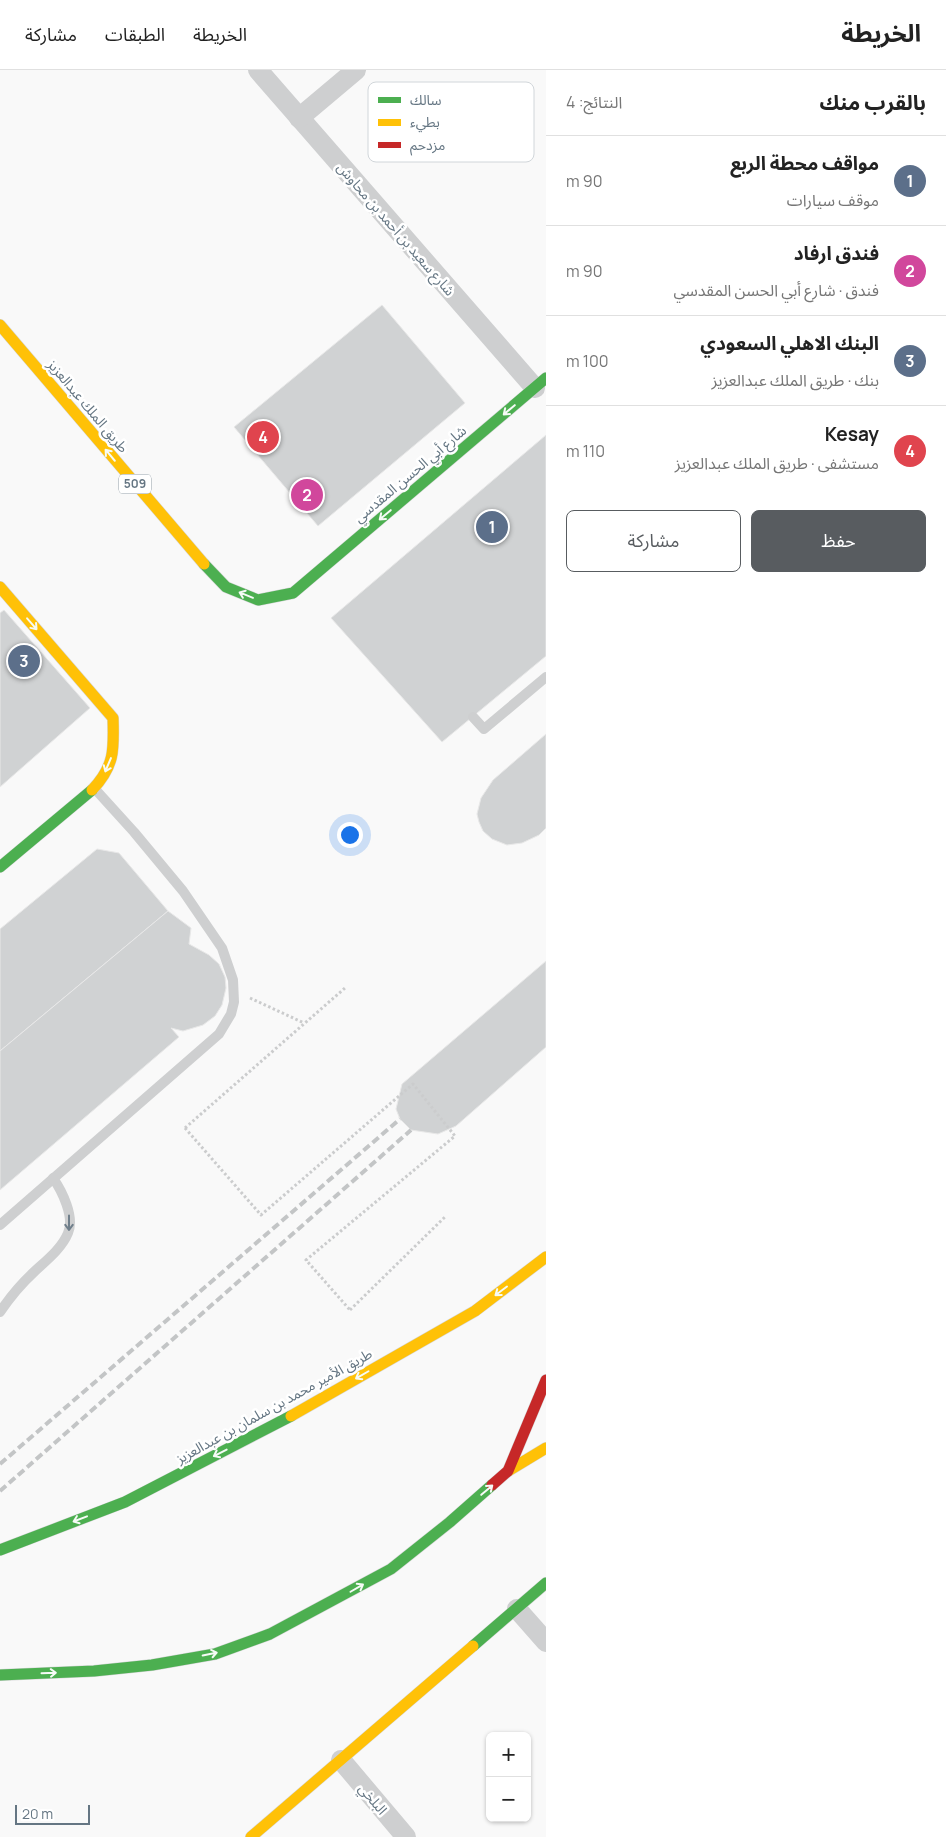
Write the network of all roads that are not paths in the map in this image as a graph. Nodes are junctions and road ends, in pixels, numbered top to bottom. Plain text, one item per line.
1 (258, 70) edge
2 (356, 70) edge
3 (299, 118) junction
4 (0, 325) edge
5 (540, 383) edge
6 (0, 587) edge
7 (293, 592) joint
8 (546, 677) edge
9 (473, 717) dead end
10 (94, 788) junction
11 (0, 867) edge
12 (53, 1178) junction
13 (0, 1225) edge
14 (546, 1258) edge
15 (0, 1312) edge
16 (546, 1380) edge
17 (546, 1448) edge
18 (508, 1471) junction
19 (0, 1550) edge
20 (546, 1583) edge
21 (517, 1609) junction
22 (546, 1642) edge
23 (0, 1675) edge
24 (341, 1760) junction
25 (251, 1837) edge
26 (406, 1837) edge

1 - 3 street, شارع سعيد بن أحمد بن محاوش
2 - 3 street
3 - 5 street, شارع سعيد بن أحمد بن محاوش
7 -> 4 main road, طريق الملك عبدالعزيز / 509
5 -> 7 main road, شارع أبي الحسن المقدسي
6 -> 10 main road
8 - 9 lane
10 - 11 main road
10 - 12 lane
12 - 13 lane
12 -> 15 lane
14 -> 19 main road, طريق الأمير محمد بن سلمان بن عبدالعزيز
16 - 18 main road
17 - 18 main road
23 -> 18 main road
20 - 21 main road
21 - 22 street
21 - 24 main road
24 - 25 main road
24 - 26 street, البلخي

